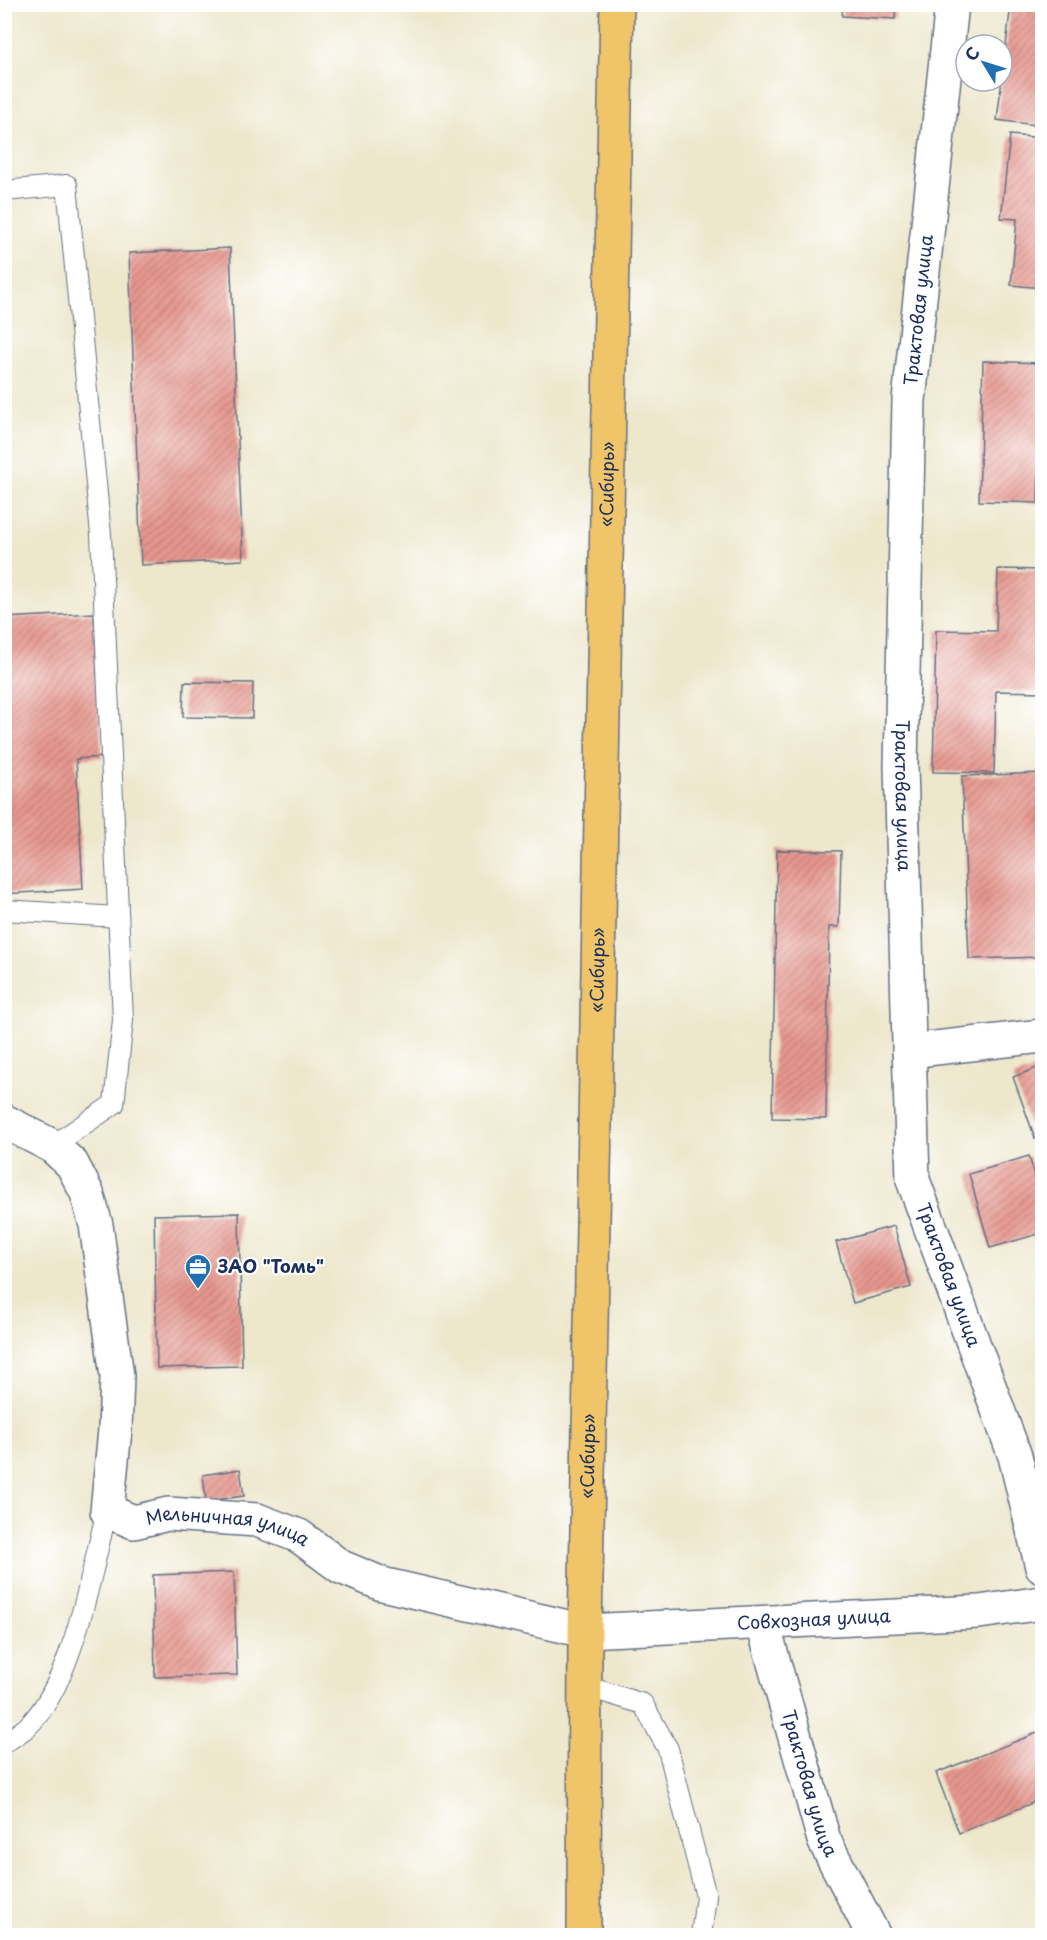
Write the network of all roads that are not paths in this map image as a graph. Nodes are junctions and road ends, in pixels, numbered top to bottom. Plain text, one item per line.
1 (617, 4) edge
2 (952, 4) edge
3 (4, 191) edge
4 (4, 910) edge
5 (118, 917) junction
6 (1042, 1036) edge
7 (909, 1051) junction
8 (4, 1121) edge
9 (52, 1146) junction
10 (107, 1511) junction
11 (1042, 1567) edge
12 (1042, 1603) edge
13 (763, 1624) junction
14 (585, 1631) junction
15 (585, 1686) junction
16 (4, 1743) edge
17 (584, 1935) edge
18 (701, 1935) edge
19 (874, 1935) edge

1 - 14 highway, «Сибирь»
2 - 7 street, Трактовая улица
3 - 5 lane
4 - 5 lane
5 - 9 lane
6 - 7 street
7 - 11 street, Трактовая улица
8 - 9 street
9 - 10 street
10 - 14 street, Мельничная улица
10 - 16 lane
12 - 13 street, Совхозная улица
13 - 14 street, Совхозная улица
13 - 19 street, Трактовая улица
14 - 15 highway, «Сибирь»
15 - 17 highway, «Сибирь»
15 - 18 lane

